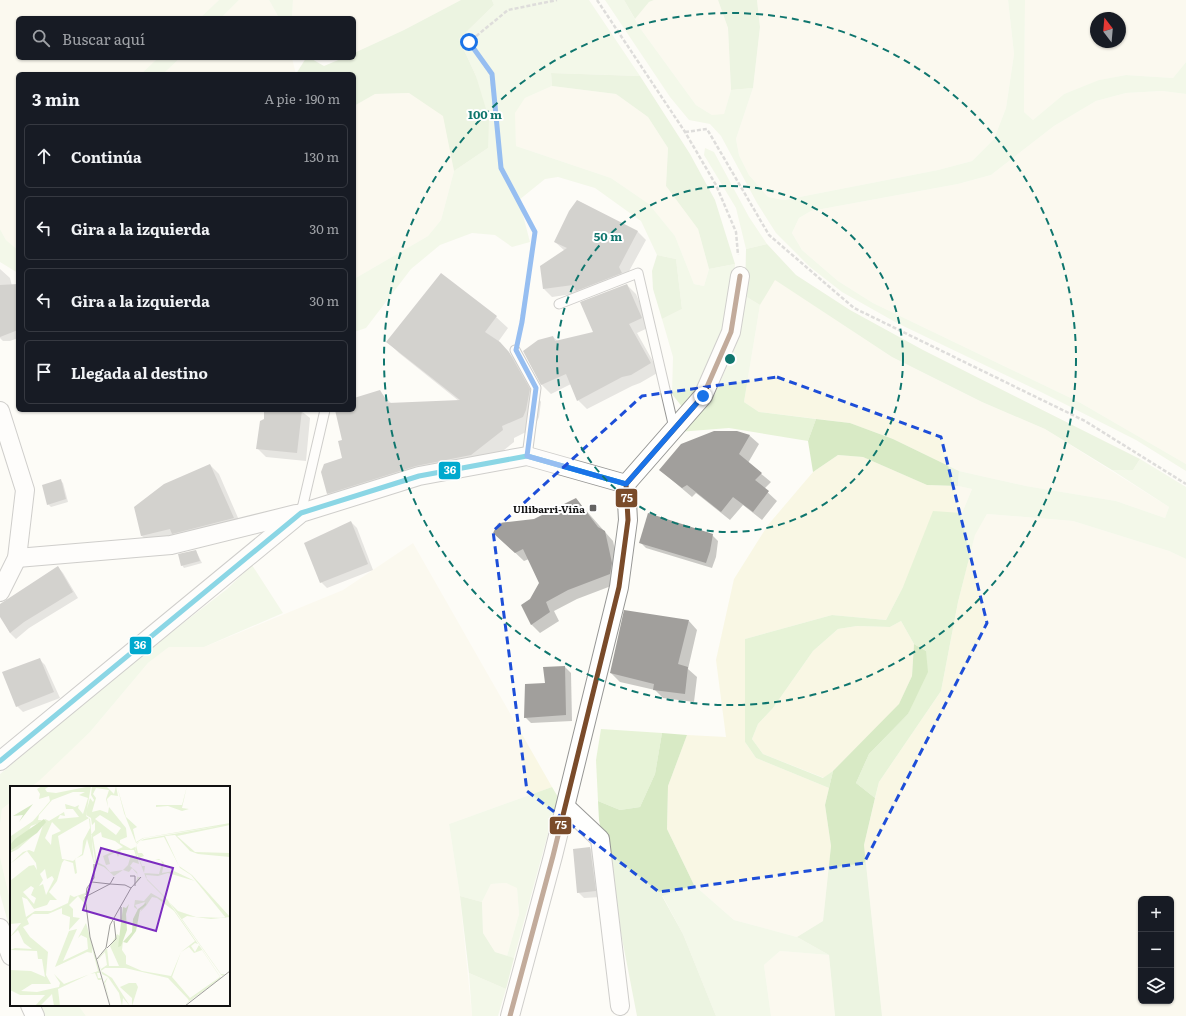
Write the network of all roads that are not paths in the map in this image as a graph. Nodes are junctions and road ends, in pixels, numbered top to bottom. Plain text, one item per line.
1 (740, 276) road end
2 (559, 304) dead end
3 (516, 350) road end
4 (0, 411) edge
5 (325, 412) edge
6 (674, 428) junction
7 (527, 456) junction
8 (626, 484) junction
9 (301, 513) junction
10 (17, 558) junction
11 (0, 592) edge
12 (0, 762) edge
13 (566, 807) junction
14 (553, 856) junction
15 (0, 928) edge
16 (10, 953) edge
17 (30, 1006) edge
18 (620, 1006) dead end
19 (35, 1016) edge
20 (510, 1016) edge
21 (522, 1016) edge

1 - 6 street
2 - 6 lane
3 - 7 lane
4 - 10 street
5 - 9 lane
6 - 8 street
7 - 8 street
7 - 9 street
8 - 13 street
9 - 10 street
9 - 12 street
10 - 11 street
13 - 14 street
13 - 18 street
14 - 20 street
14 - 21 street
15 - 16 street
17 - 19 street

